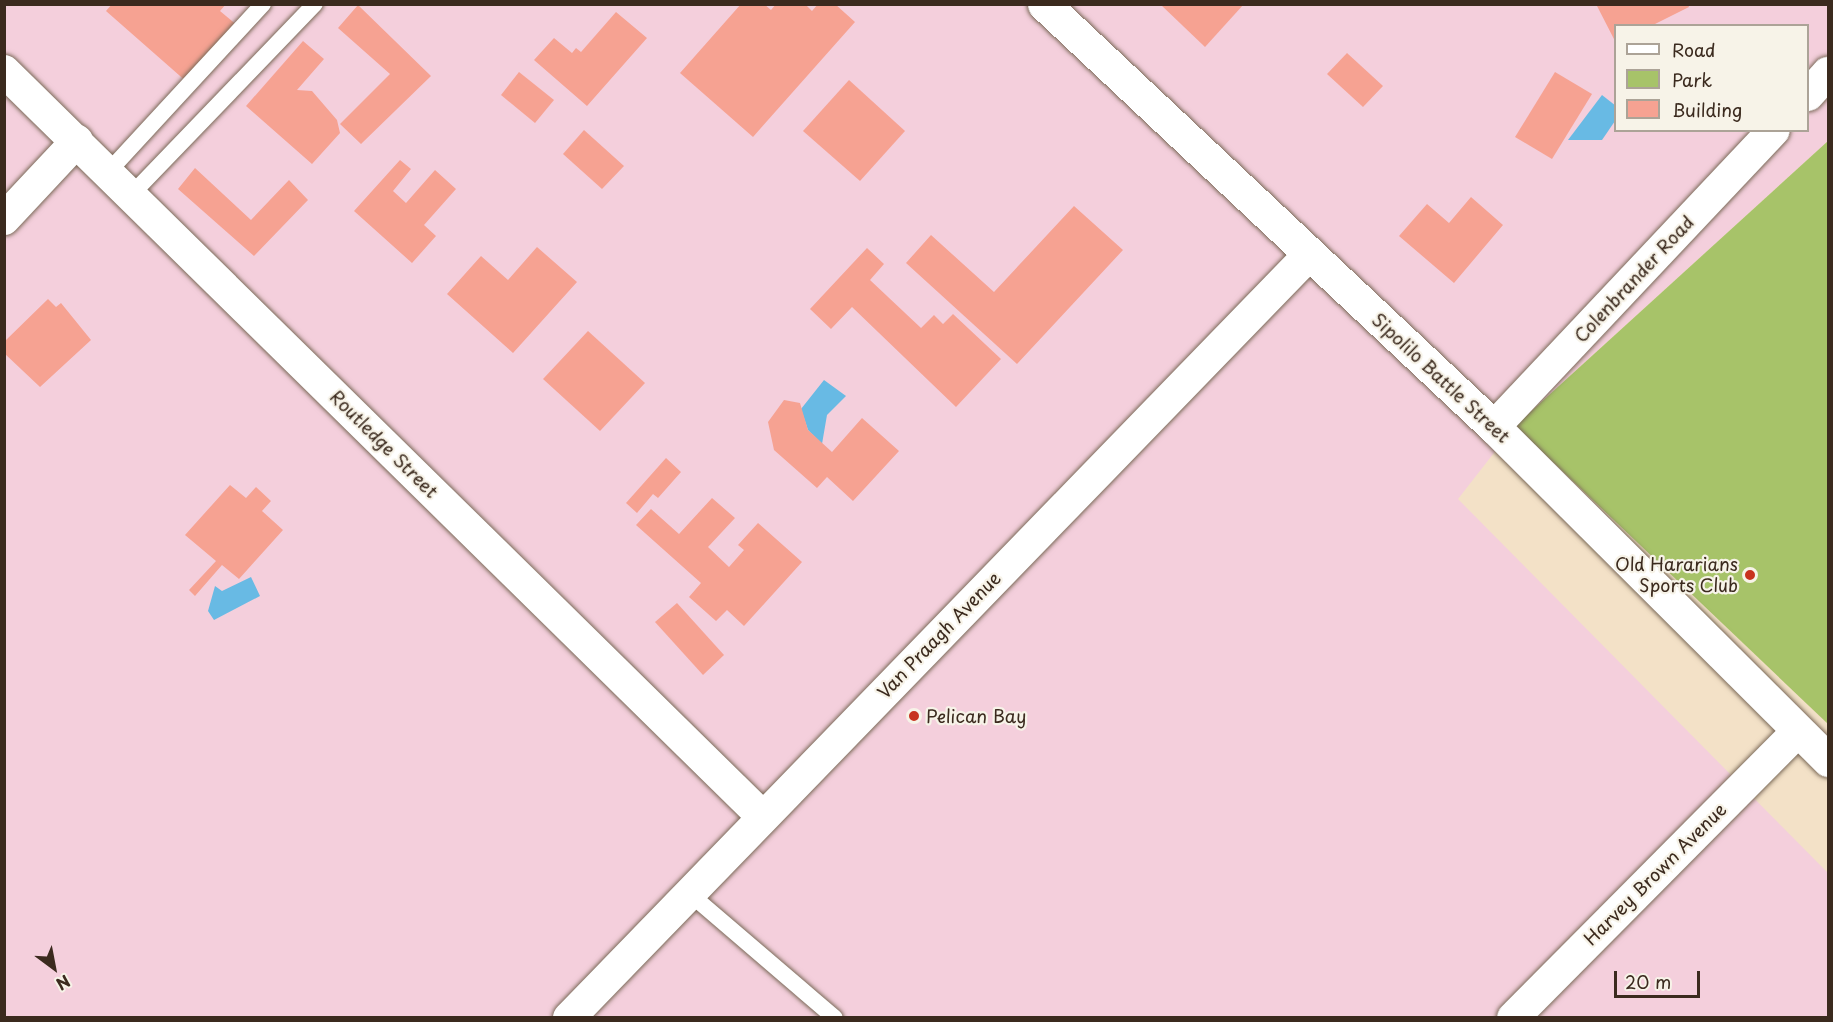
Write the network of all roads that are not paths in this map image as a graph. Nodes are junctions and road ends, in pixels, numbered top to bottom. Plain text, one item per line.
1 (263, 4) edge
2 (315, 4) edge
3 (1044, 4) edge
4 (4, 71) edge
5 (1828, 73) edge
6 (1809, 94) edge
7 (1772, 132) edge
8 (77, 141) junction
9 (109, 171) junction
10 (132, 195) junction
11 (4, 219) edge
12 (1310, 254) junction
13 (1494, 427) junction
14 (1798, 731) junction
15 (1828, 760) edge
16 (763, 817) junction
17 (689, 893) junction
18 (569, 1017) edge
19 (835, 1017) edge
20 (1513, 1017) edge

1 - 9 lane
2 - 10 lane
3 - 12 main road, Sipolilo Battle Street
4 - 8 street, Routledge Street
5 - 6 street
7 - 13 street, Colenbrander Road
8 - 9 street, Routledge Street
8 - 11 street
9 - 10 street, Routledge Street
10 - 16 street, Routledge Street
12 - 13 main road, Sipolilo Battle Street
12 - 16 street, Van Praagh Avenue
13 - 14 main road, Sipolilo Battle Street
14 - 15 main road, Sipolilo Battle Street
14 - 20 street, Harvey Brown Avenue
16 - 17 street, Van Praagh Avenue
17 - 18 street, Van Praagh Avenue
17 - 19 lane

